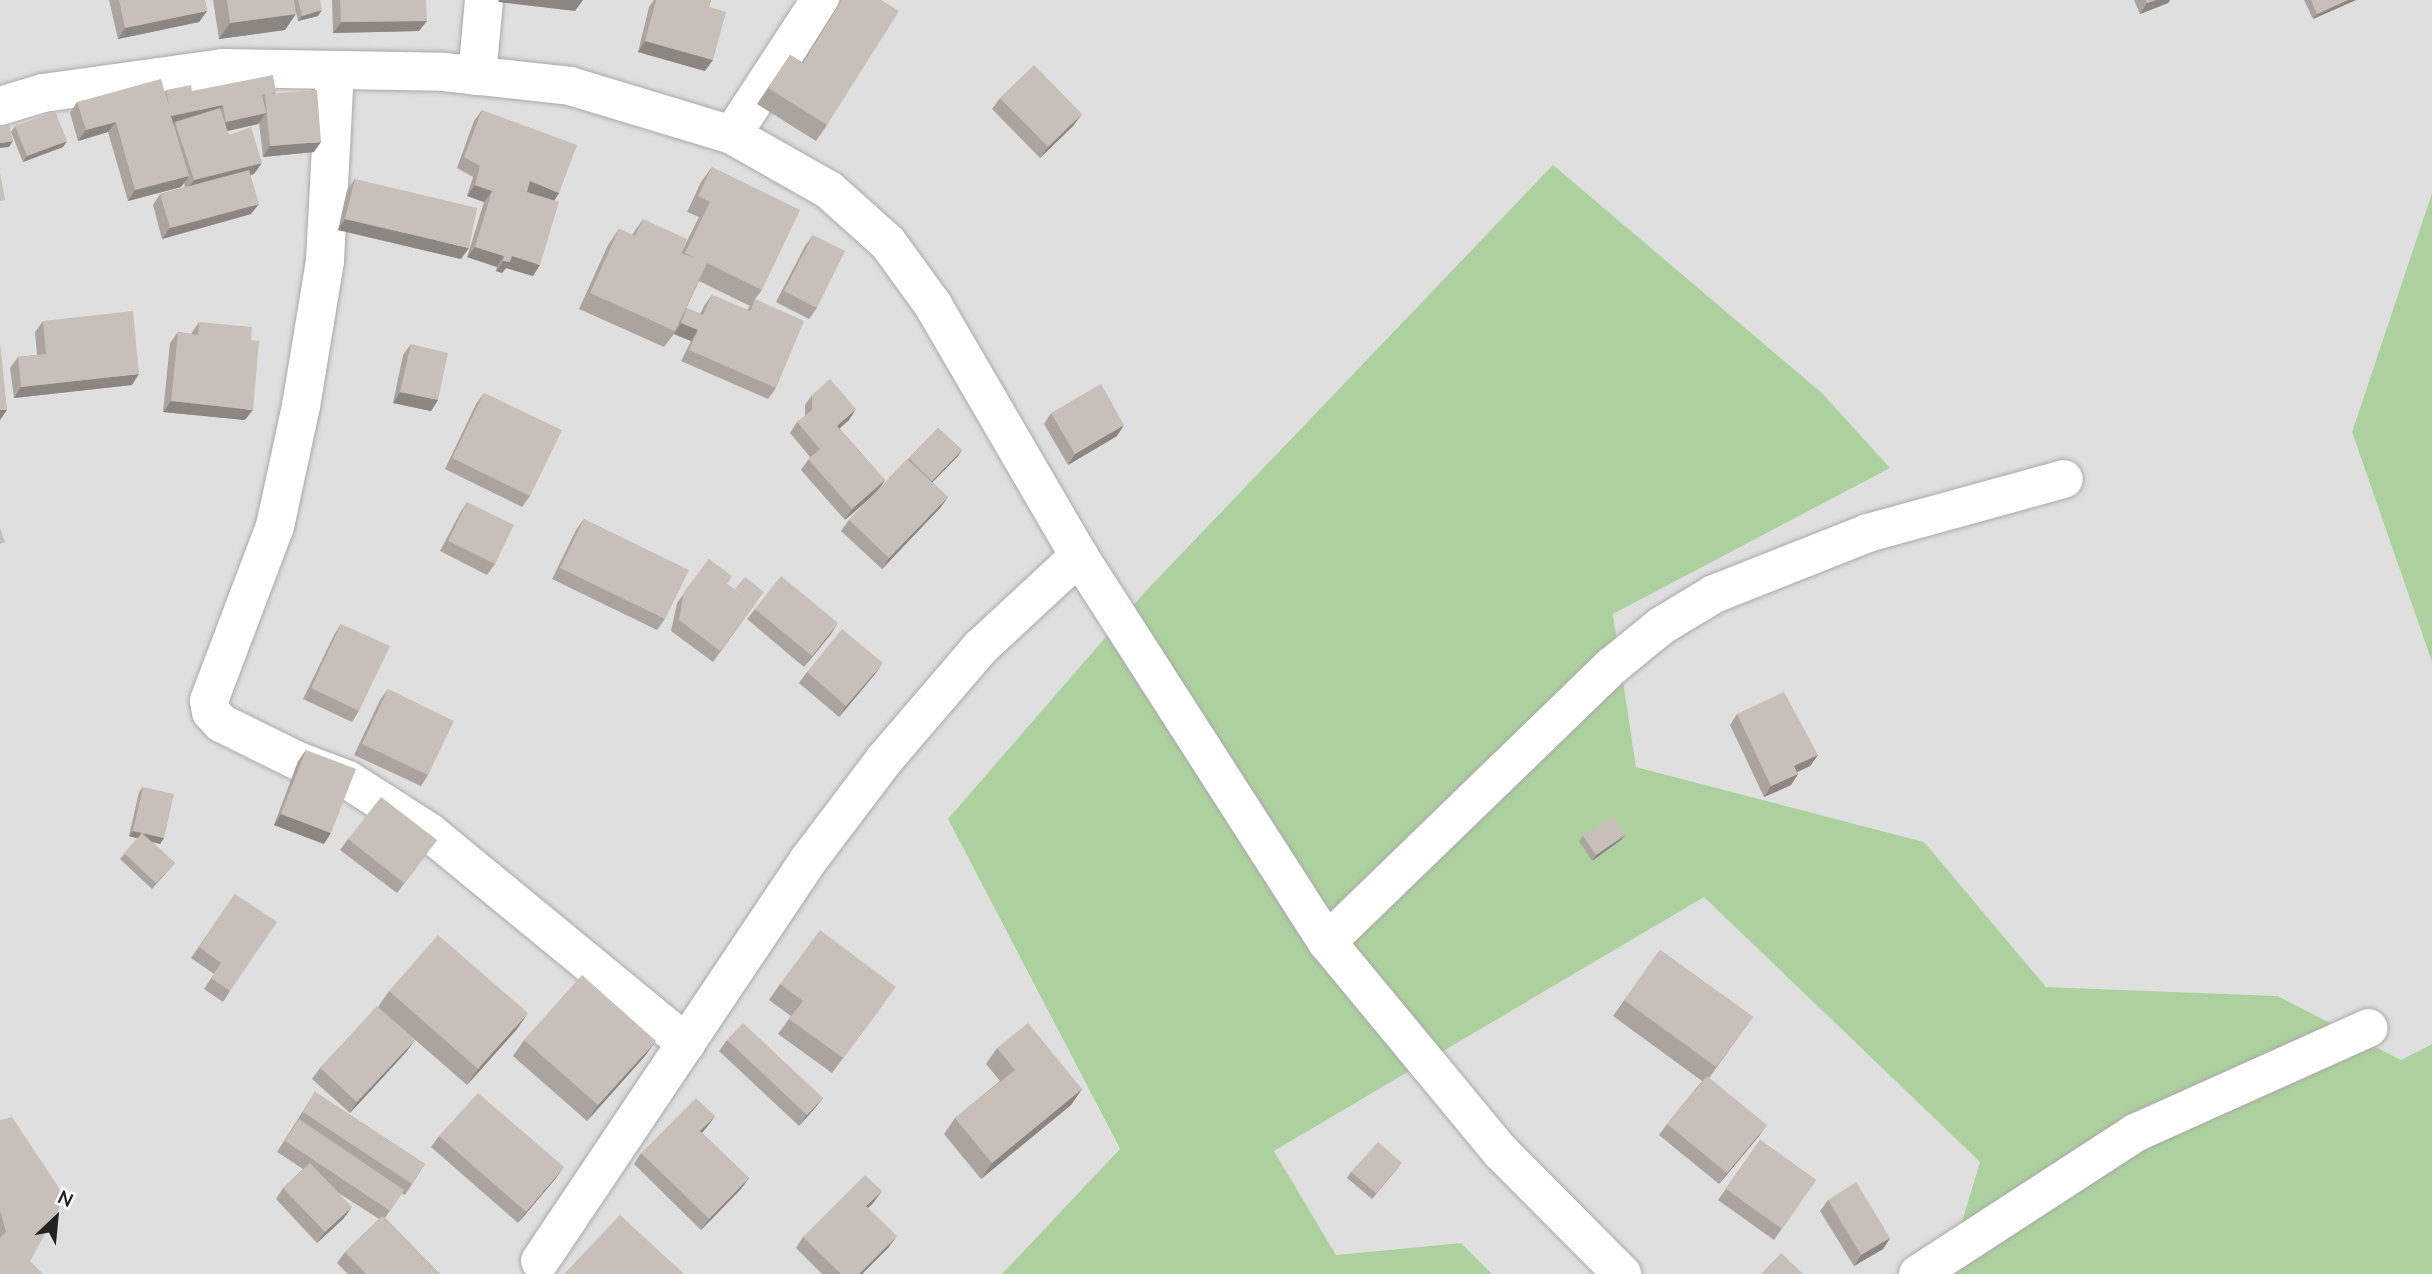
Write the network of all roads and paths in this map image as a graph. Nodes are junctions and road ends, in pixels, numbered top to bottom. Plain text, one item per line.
1 (484, 0) edge
2 (820, 0) edge
3 (335, 70) junction
4 (477, 76) junction
5 (0, 106) edge
6 (732, 135) junction
7 (2064, 479) dead end
8 (1079, 556) junction
9 (1327, 942) junction
10 (2368, 1028) dead end
11 (686, 1043) junction
12 (540, 1261) dead end
13 (1622, 1274) edge
14 (1918, 1274) edge

1 - 4 street
2 - 6 street
3 - 4 street
3 - 5 street
3 - 11 street
4 - 6 street
6 - 8 street
7 - 9 street
8 - 9 street
8 - 11 street
9 - 13 street
10 - 14 street
11 - 12 street

